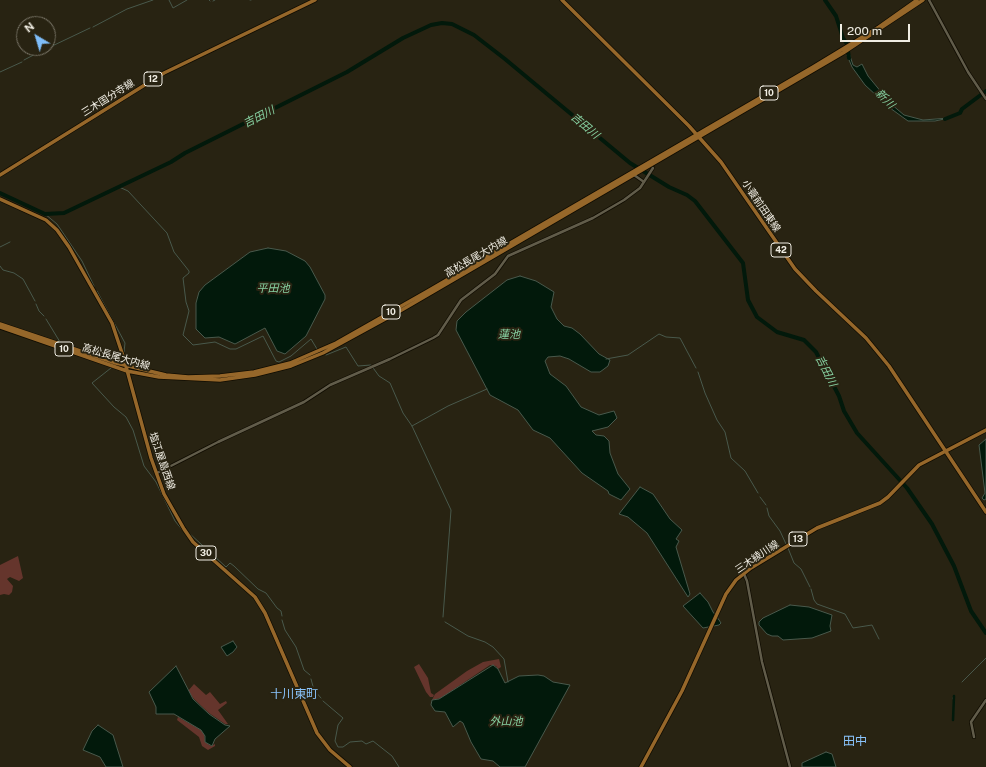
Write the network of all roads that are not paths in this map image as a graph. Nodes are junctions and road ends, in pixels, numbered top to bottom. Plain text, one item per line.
1 (315, 0) edge
2 (562, 0) edge
3 (917, 0) edge
4 (923, 0) edge
5 (929, 0) edge
6 (854, 44) junction
7 (986, 99) edge
8 (698, 136) junction
9 (652, 169) dead end
10 (634, 173) junction
11 (0, 175) edge
12 (645, 181) junction
13 (0, 199) edge
14 (0, 324) edge
15 (0, 327) edge
16 (126, 366) junction
17 (127, 371) junction
18 (986, 430) edge
19 (946, 450) junction
20 (156, 474) junction
21 (986, 512) edge
22 (744, 573) junction
23 (986, 700) edge
24 (974, 737) dead end
25 (350, 767) edge
26 (641, 767) edge
27 (790, 767) edge

1 - 11 main road, 三木国分寺線 / 12
2 - 8 main road, 小蓑前田東線 / 42
3 - 6 main road, 高松長尾大内線 / 10
4 - 6 main road, 高松長尾大内線 / 10
5 - 7 street
6 - 8 main road, 高松長尾大内線 / 10
8 - 10 main road, 高松長尾大内線 / 10
8 - 19 main road, 小蓑前田東線 / 42
9 - 12 street
10 - 12 street
10 - 16 main road, 高松長尾大内線 / 10
10 - 17 main road, 高松長尾大内線 / 10
12 - 20 street
13 - 16 main road, 塩江屋島西線 / 30
14 - 16 main road, 高松長尾大内線 / 10
15 - 17 main road, 高松長尾大内線 / 10
16 - 17 main road, 塩江屋島西線 / 30
17 - 20 main road, 塩江屋島西線 / 30
18 - 19 main road, 三木綾川線 / 13
19 - 21 main road, 小蓑前田東線 / 42
19 - 22 main road, 三木綾川線 / 13
20 - 25 main road, 塩江屋島西線 / 30
22 - 26 main road, 三木綾川線 / 13
22 - 27 street
23 - 24 street

